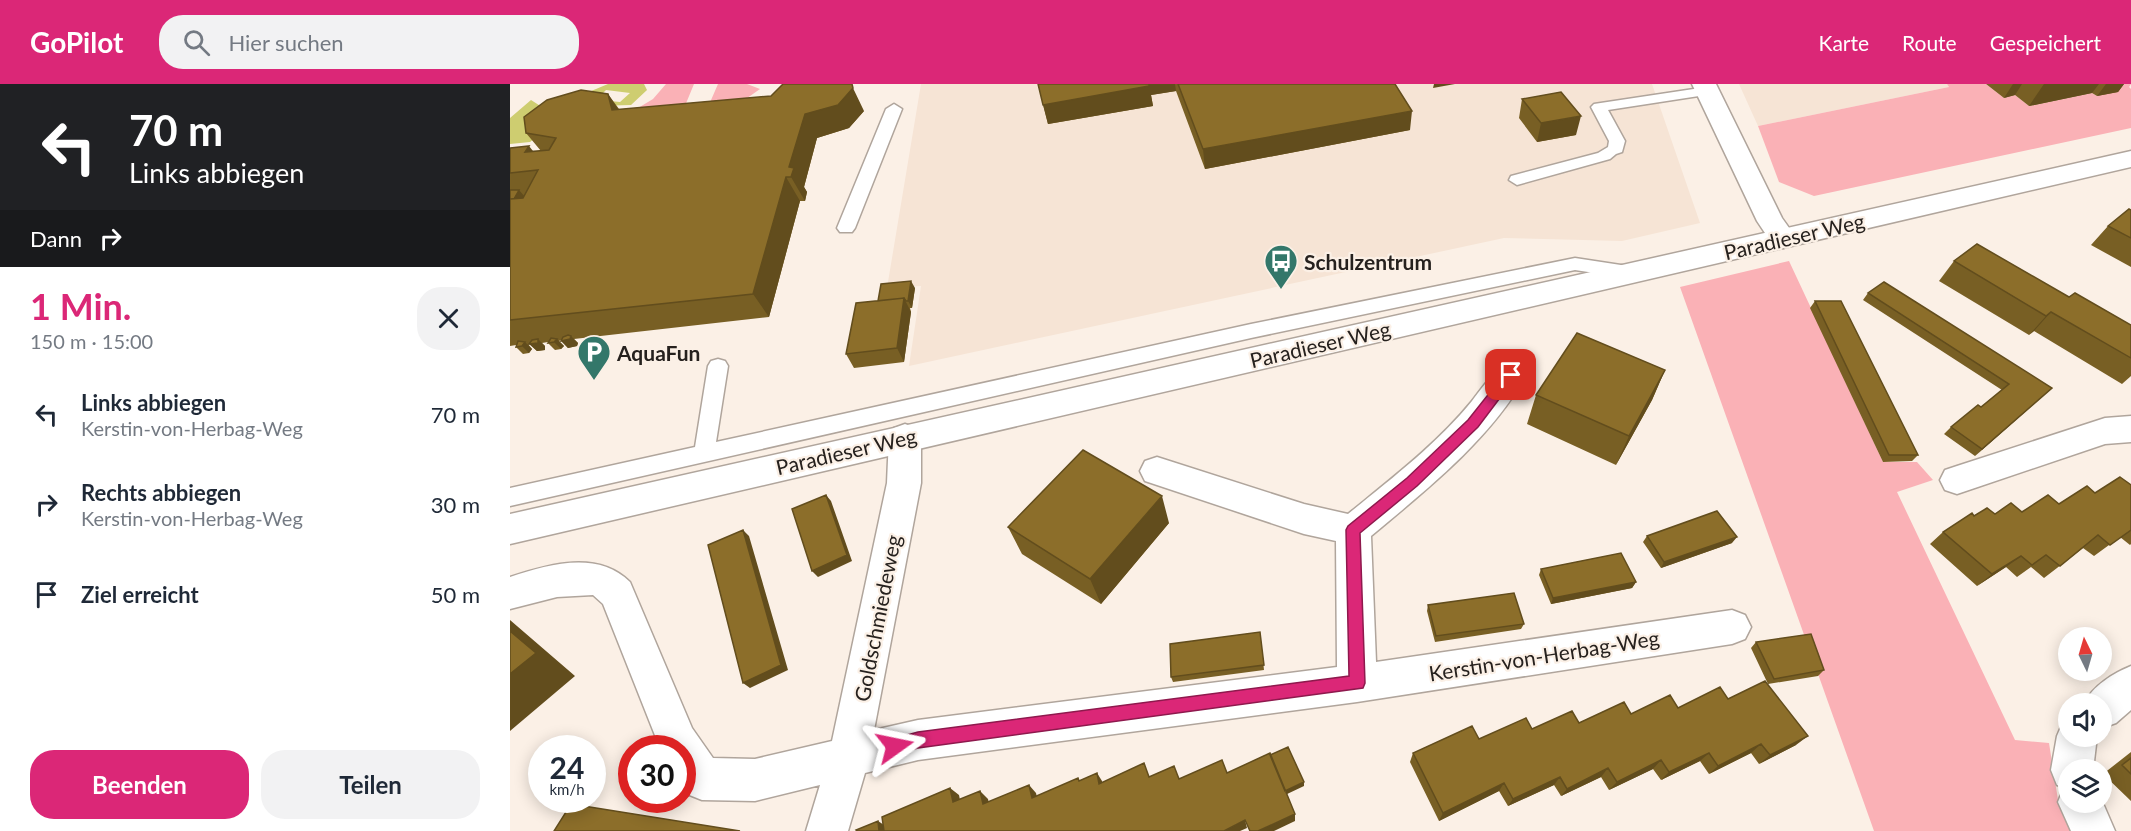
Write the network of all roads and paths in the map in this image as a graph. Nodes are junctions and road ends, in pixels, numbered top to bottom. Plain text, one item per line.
1 (1706, 88) edge
2 (894, 109) dead end
3 (2131, 159) edge
4 (1517, 180) dead end
5 (846, 228) dead end
6 (1783, 239) junction
7 (1634, 273) junction
8 (718, 366) dead end
9 (1511, 375) dead end
10 (2131, 429) edge
11 (864, 433) junction
12 (905, 437) junction
13 (704, 454) junction
14 (1157, 471) dead end
15 (1958, 480) dead end
16 (510, 497) edge
17 (510, 529) edge
18 (1353, 530) junction
19 (510, 593) edge
20 (1732, 627) dead end
21 (1357, 683) junction
22 (2131, 685) edge
23 (2112, 701) edge
24 (849, 756) junction
25 (2085, 813) edge
26 (827, 831) edge
27 (2094, 831) edge

1 - 4 lane
1 - 6 street
2 - 5 lane
3 - 6 street, Paradieser Weg
6 - 7 street, Paradieser Weg
7 - 11 lane
7 - 12 street, Paradieser Weg
8 - 13 lane
9 - 18 street
10 - 15 street
11 - 12 street, Paradieser Weg
11 - 13 lane
11 - 17 street, Paradieser Weg
12 - 24 street, Goldschmiedeweg
13 - 16 lane
14 - 18 street
18 - 21 street
19 - 24 street, Kerstin-von-Herbag-Weg
20 - 21 street, Kerstin-von-Herbag-Weg
21 - 24 street, Kerstin-von-Herbag-Weg
22 - 23 street
24 - 26 street, Goldschmiedeweg
25 - 27 street

